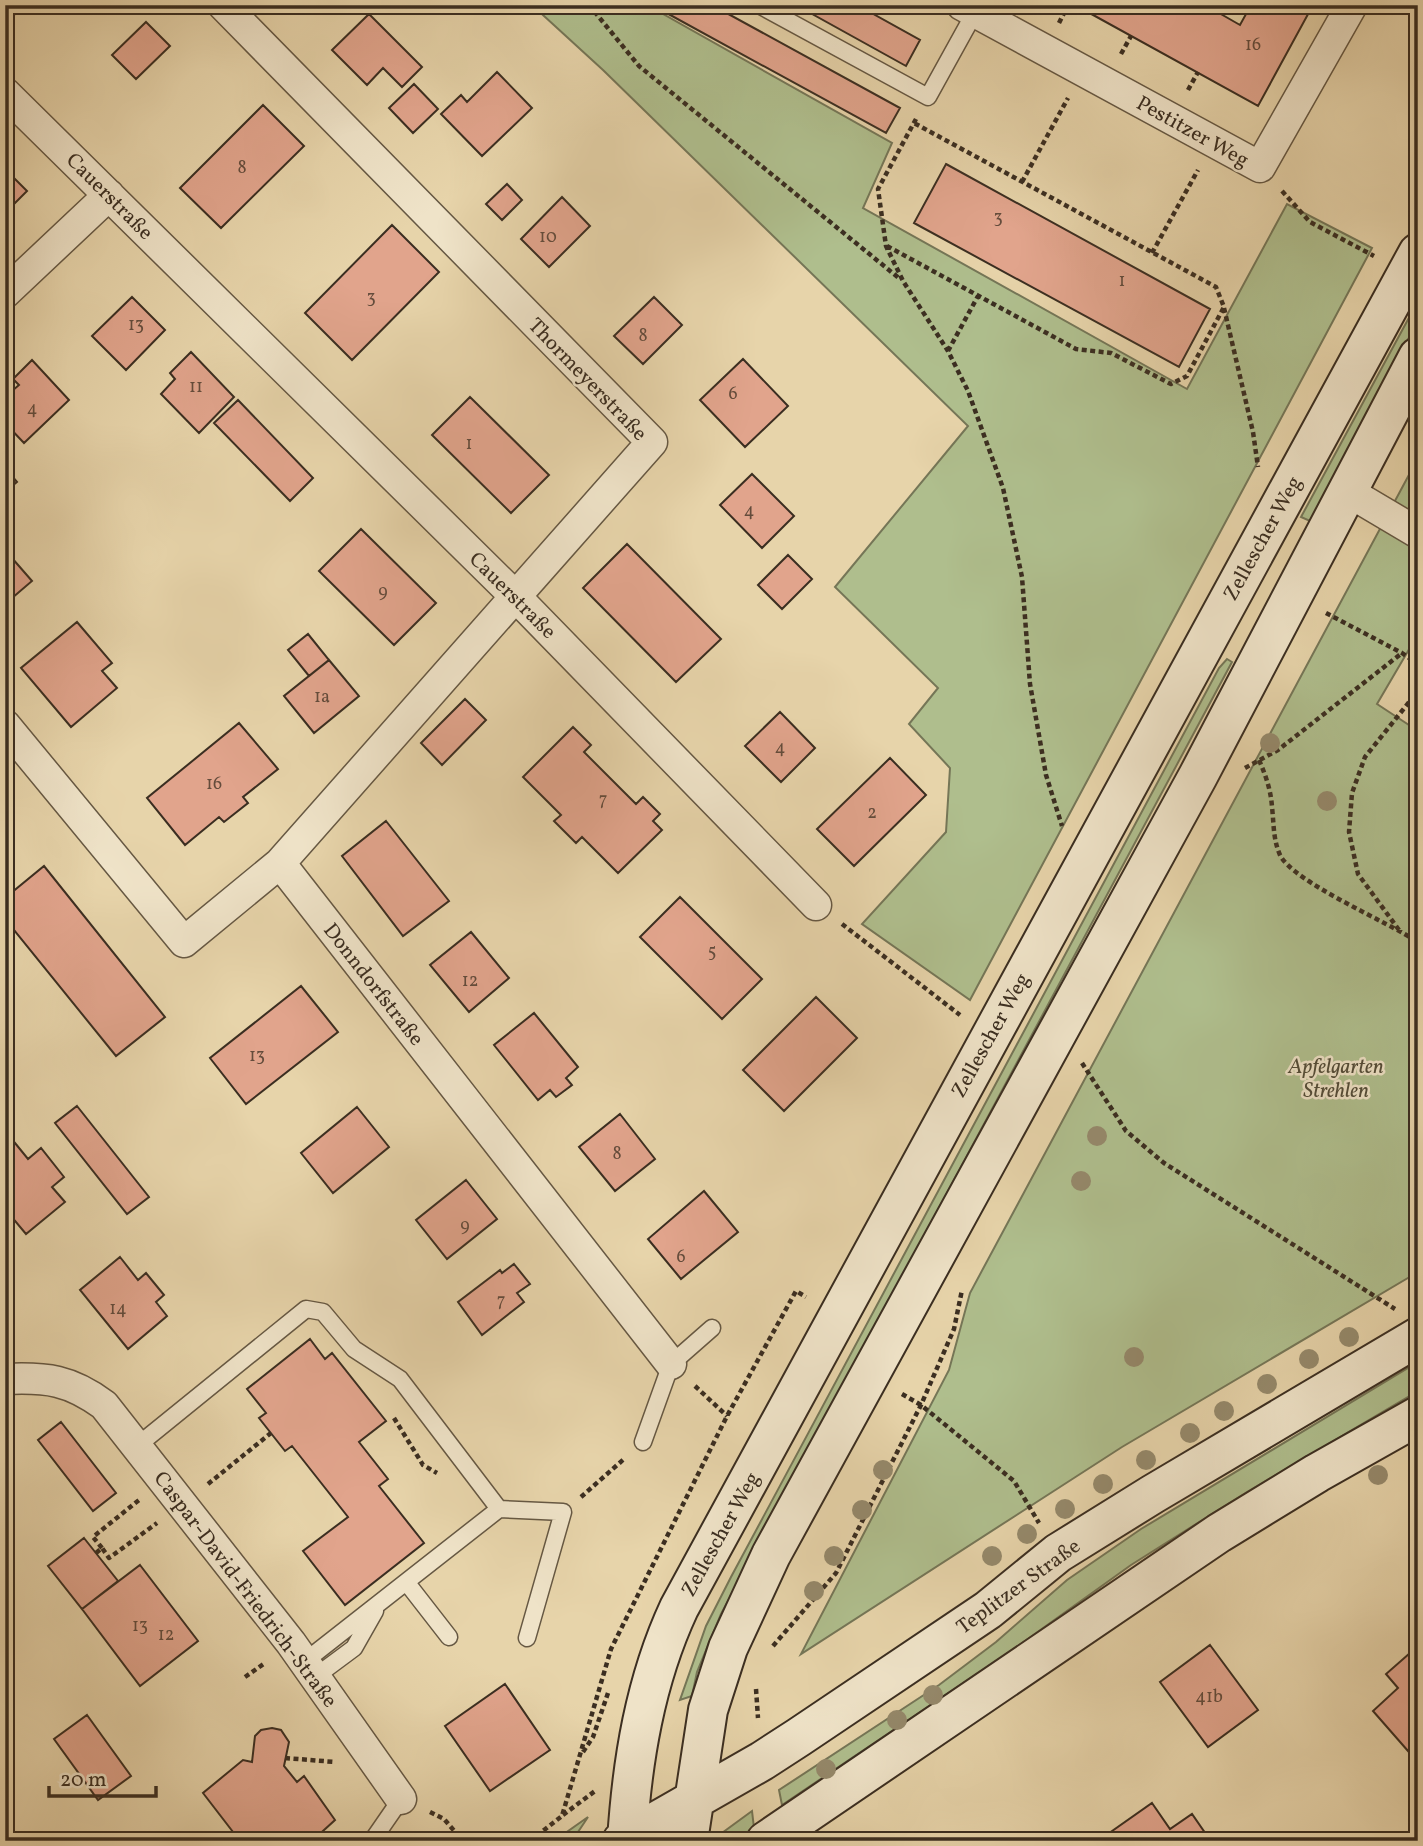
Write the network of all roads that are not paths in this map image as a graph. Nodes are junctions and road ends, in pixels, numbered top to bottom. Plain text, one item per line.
1 (223, 5) edge
2 (759, 5) edge
3 (1352, 5) edge
4 (969, 9) edge
5 (5, 93) edge
6 (109, 195) junction
7 (1418, 253) edge
8 (5, 293) edge
9 (1418, 357) edge
10 (1347, 491) junction
11 (1418, 533) edge
12 (516, 597) junction
13 (5, 725) edge
14 (280, 863) junction
15 (816, 905) road end
16 (1412, 1326) edge
17 (712, 1328) dead end
18 (671, 1364) junction
19 (5, 1379) edge
20 (1418, 1416) edge
21 (643, 1442) road end
22 (136, 1446) junction
23 (499, 1509) junction
24 (407, 1583) junction
25 (449, 1637) dead end
26 (527, 1638) dead end
27 (310, 1670) junction
28 (694, 1798) junction
29 (401, 1799) joint
30 (625, 1840) edge
31 (372, 1841) edge
32 (688, 1841) edge
33 (766, 1841) edge

1 - 12 street, Thormeyerstraße
2 - 4 lane
3 - 4 street, Pestitzer Weg
5 - 6 street, Cauerstraße
6 - 8 street
6 - 12 street, Cauerstraße
7 - 30 main road, Zellescher Weg
9 - 10 main road
10 - 11 street
10 - 28 main road
12 - 14 street, Thormeyerstraße
12 - 15 street, Cauerstraße
13 - 14 street
14 - 18 street, Donndorfstraße
16 - 28 main road, Teplitzer Straße
17 - 18 lane
18 - 21 lane
19 - 22 street, Caspar-David-Friedrich-Straße
20 - 33 main road
22 - 23 lane
22 - 27 street, Caspar-David-Friedrich-Straße
23 - 24 lane
23 - 26 lane
24 - 25 lane
24 - 27 lane
27 - 29 street, Caspar-David-Friedrich-Straße
28 - 30 main road, Teplitzer Straße
28 - 32 main road
29 - 31 lane

